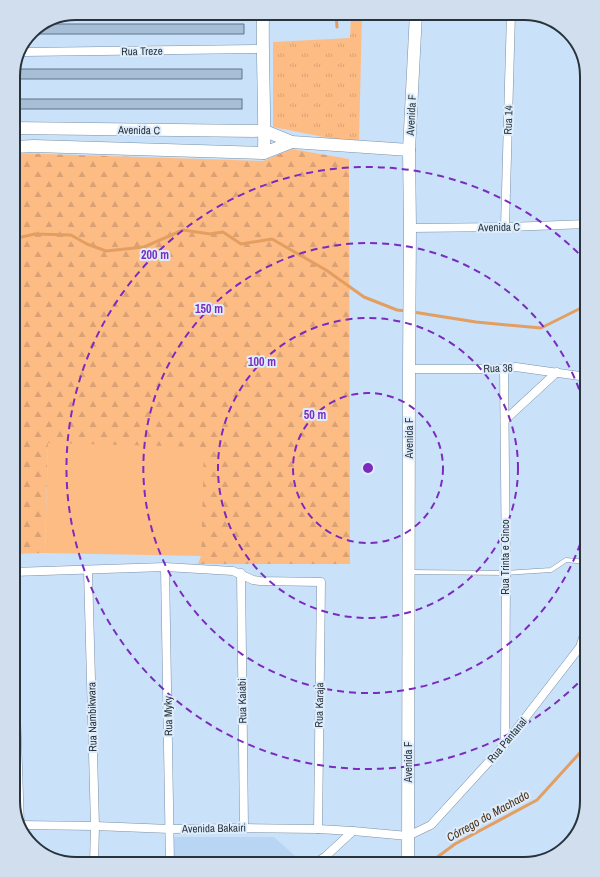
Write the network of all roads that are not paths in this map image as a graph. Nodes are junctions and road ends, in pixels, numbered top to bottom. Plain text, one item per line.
1 (263, 20) edge
2 (416, 20) edge
3 (511, 20) edge
4 (262, 49) junction
5 (26, 52) edge
6 (20, 128) edge
7 (265, 131) junction
8 (292, 142) junction
9 (20, 147) edge
10 (409, 150) junction
11 (264, 153) junction
12 (580, 224) edge
13 (410, 228) junction
14 (505, 228) junction
15 (409, 369) junction
16 (504, 369) junction
17 (557, 372) junction
18 (580, 376) edge
19 (505, 420) junction
20 (580, 561) edge
21 (165, 567) junction
22 (88, 570) junction
23 (20, 572) edge
24 (409, 572) junction
25 (506, 573) junction
26 (241, 574) junction
27 (580, 647) edge
28 (505, 744) junction
29 (26, 825) edge
30 (95, 826) junction
31 (244, 828) junction
32 (170, 829) junction
33 (318, 829) junction
34 (354, 831) junction
35 (408, 836) junction
36 (94, 857) edge
37 (170, 857) edge
38 (324, 857) edge
39 (408, 857) edge

1 - 4 street
2 - 10 street, Avenida F
3 - 14 street, Rua 14
4 - 5 street, Rua Treze
4 - 7 street
6 - 7 street, Avenida C
7 - 8 street
7 - 11 street
8 - 10 street
8 - 11 street
9 - 11 street, Avenida C
10 - 13 street, Avenida F
12 - 14 street, Avenida C
13 - 14 street, Avenida C
13 - 15 street, Avenida F
15 - 16 street, Rua 36
15 - 24 street, Avenida F
16 - 17 street, Rua 36
16 - 19 street, Rua Trinta e Cinco
17 - 18 street, Rua 36
17 - 19 street
19 - 25 street, Rua Trinta e Cinco
20 - 25 lane
21 - 22 street
21 - 26 street
21 - 32 street, Rua Myky
22 - 23 street
22 - 30 street, Rua Nambikwara
24 - 25 lane
24 - 35 street, Avenida F
25 - 28 street, Rua Trinta e Cinco
26 - 31 street, Rua Kaiabi
26 - 33 street, Rua Karaja
27 - 28 street, Rua Pantanal
28 - 35 street, Rua Pantanal
29 - 30 street, Avenida Bakairi
30 - 32 street, Avenida Bakairi
30 - 36 street, Rua Nambikwara
31 - 32 street, Avenida Bakairi
31 - 33 street, Avenida Bakairi
32 - 37 street, Rua Myky
33 - 34 street, Avenida Bakairi
34 - 35 street, Avenida Bakairi
34 - 38 street
35 - 39 street, Avenida F

